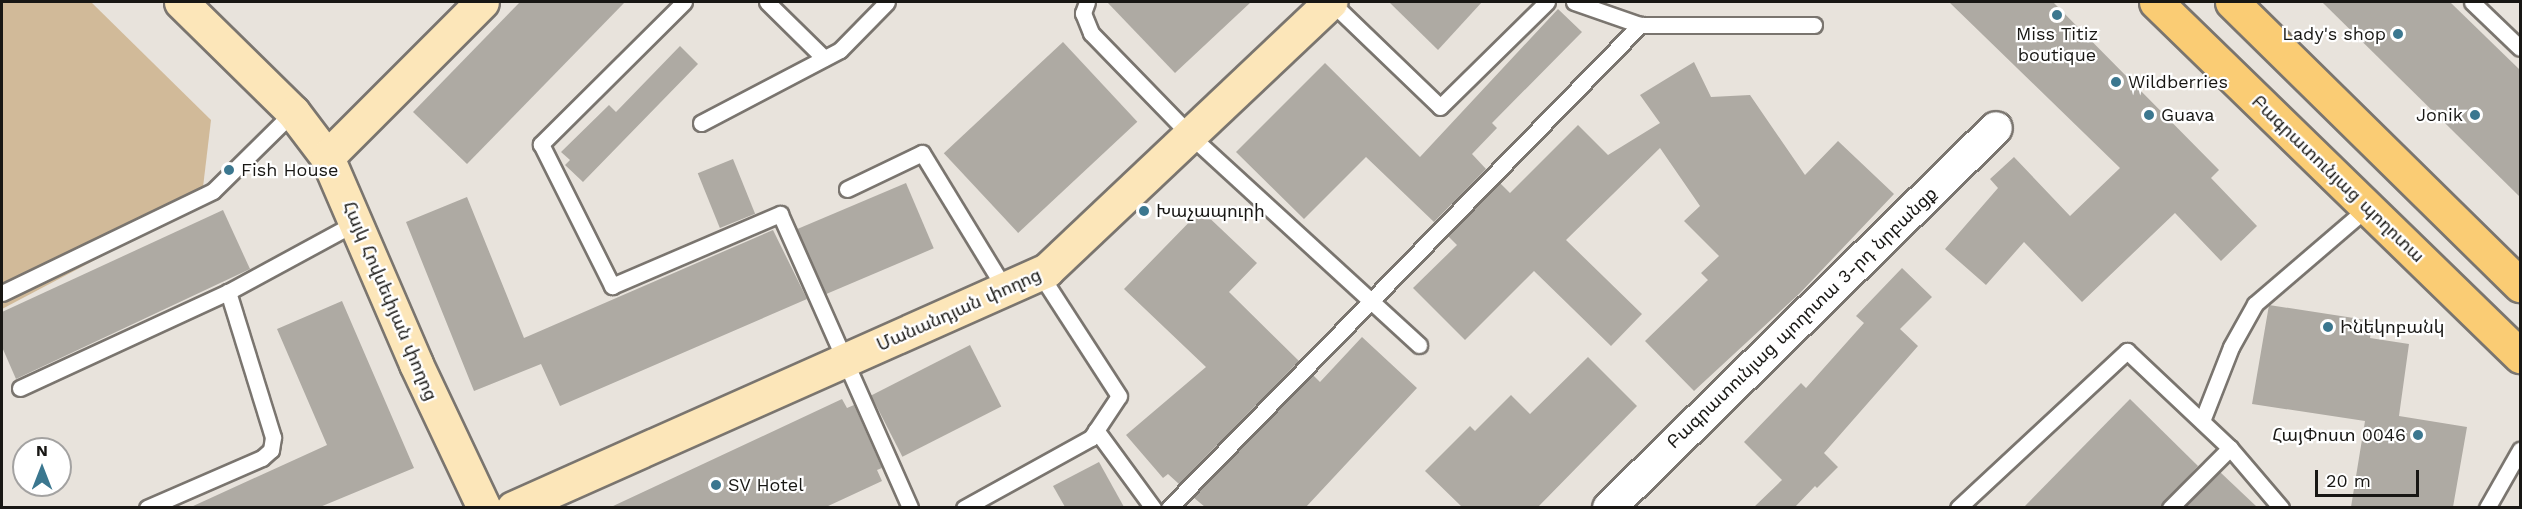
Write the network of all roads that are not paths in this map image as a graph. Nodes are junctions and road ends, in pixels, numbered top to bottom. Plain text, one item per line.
1 (181, 2) edge
2 (482, 2) edge
3 (684, 2) edge
4 (767, 2) edge
5 (887, 2) edge
6 (1087, 2) edge
7 (1331, 2) edge
8 (1547, 2) edge
9 (1574, 2) edge
10 (2156, 2) edge
11 (2232, 2) edge
12 (2472, 2) edge
13 (1640, 25) junction
14 (1814, 25) dead end
15 (2520, 48) edge
16 (825, 58) junction
17 (293, 112) junction
18 (701, 123) dead end
19 (1996, 128) dead end
20 (1192, 136) junction
21 (327, 157) junction
22 (847, 189) dead end
23 (2368, 207) junction
24 (357, 222) junction
25 (1040, 274) junction
26 (2520, 285) edge
27 (1005, 289) junction
28 (228, 292) junction
29 (2, 293) edge
30 (1370, 299) junction
31 (1419, 345) dead end
32 (2520, 356) edge
33 (843, 361) junction
34 (20, 388) dead end
35 (2202, 421) junction
36 (1096, 430) junction
37 (2230, 448) junction
38 (2520, 450) edge
39 (147, 507) edge
40 (484, 507) edge
41 (513, 507) edge
42 (910, 507) edge
43 (963, 507) edge
44 (1153, 507) edge
45 (1169, 507) edge
46 (1609, 507) edge
47 (1958, 507) edge
48 (2170, 507) edge
49 (2281, 507) edge
50 (2487, 507) edge

1 - 17 street, Հայկ Հովսեփյան փողոց
2 - 21 street
3 - 33 lane
4 - 16 lane
5 - 16 lane
6 - 20 lane
7 - 8 lane
7 - 20 street, Մանանդյան փողոց
9 - 13 lane
10 - 23 main road, Բագրատունյաց պողոտա
11 - 26 main road
12 - 15 lane
13 - 14 lane
13 - 30 lane
16 - 18 lane
17 - 21 street, Հայկ Հովսեփյան փողոց
17 - 29 lane
19 - 46 street, Բագրատունյաց պողոտա 3-րդ նրբանցք
20 - 25 street, Մանանդյան փողոց
20 - 30 lane
21 - 24 street, Հայկ Հովսեփյան փողոց
22 - 27 lane
23 - 32 main road, Բագրատունյաց պողոտա
23 - 35 lane
24 - 28 lane
24 - 40 street, Հայկ Հովսեփյան փողոց
25 - 27 street, Մանանդյան փողոց
25 - 36 lane
27 - 33 street, Մանանդյան փողոց
28 - 34 lane
28 - 39 lane
30 - 31 lane
30 - 45 lane
33 - 41 street, Մանանդյան փողոց
33 - 42 lane
35 - 37 lane
35 - 47 lane
36 - 43 lane
36 - 44 lane
37 - 48 lane
37 - 49 lane
38 - 50 lane

